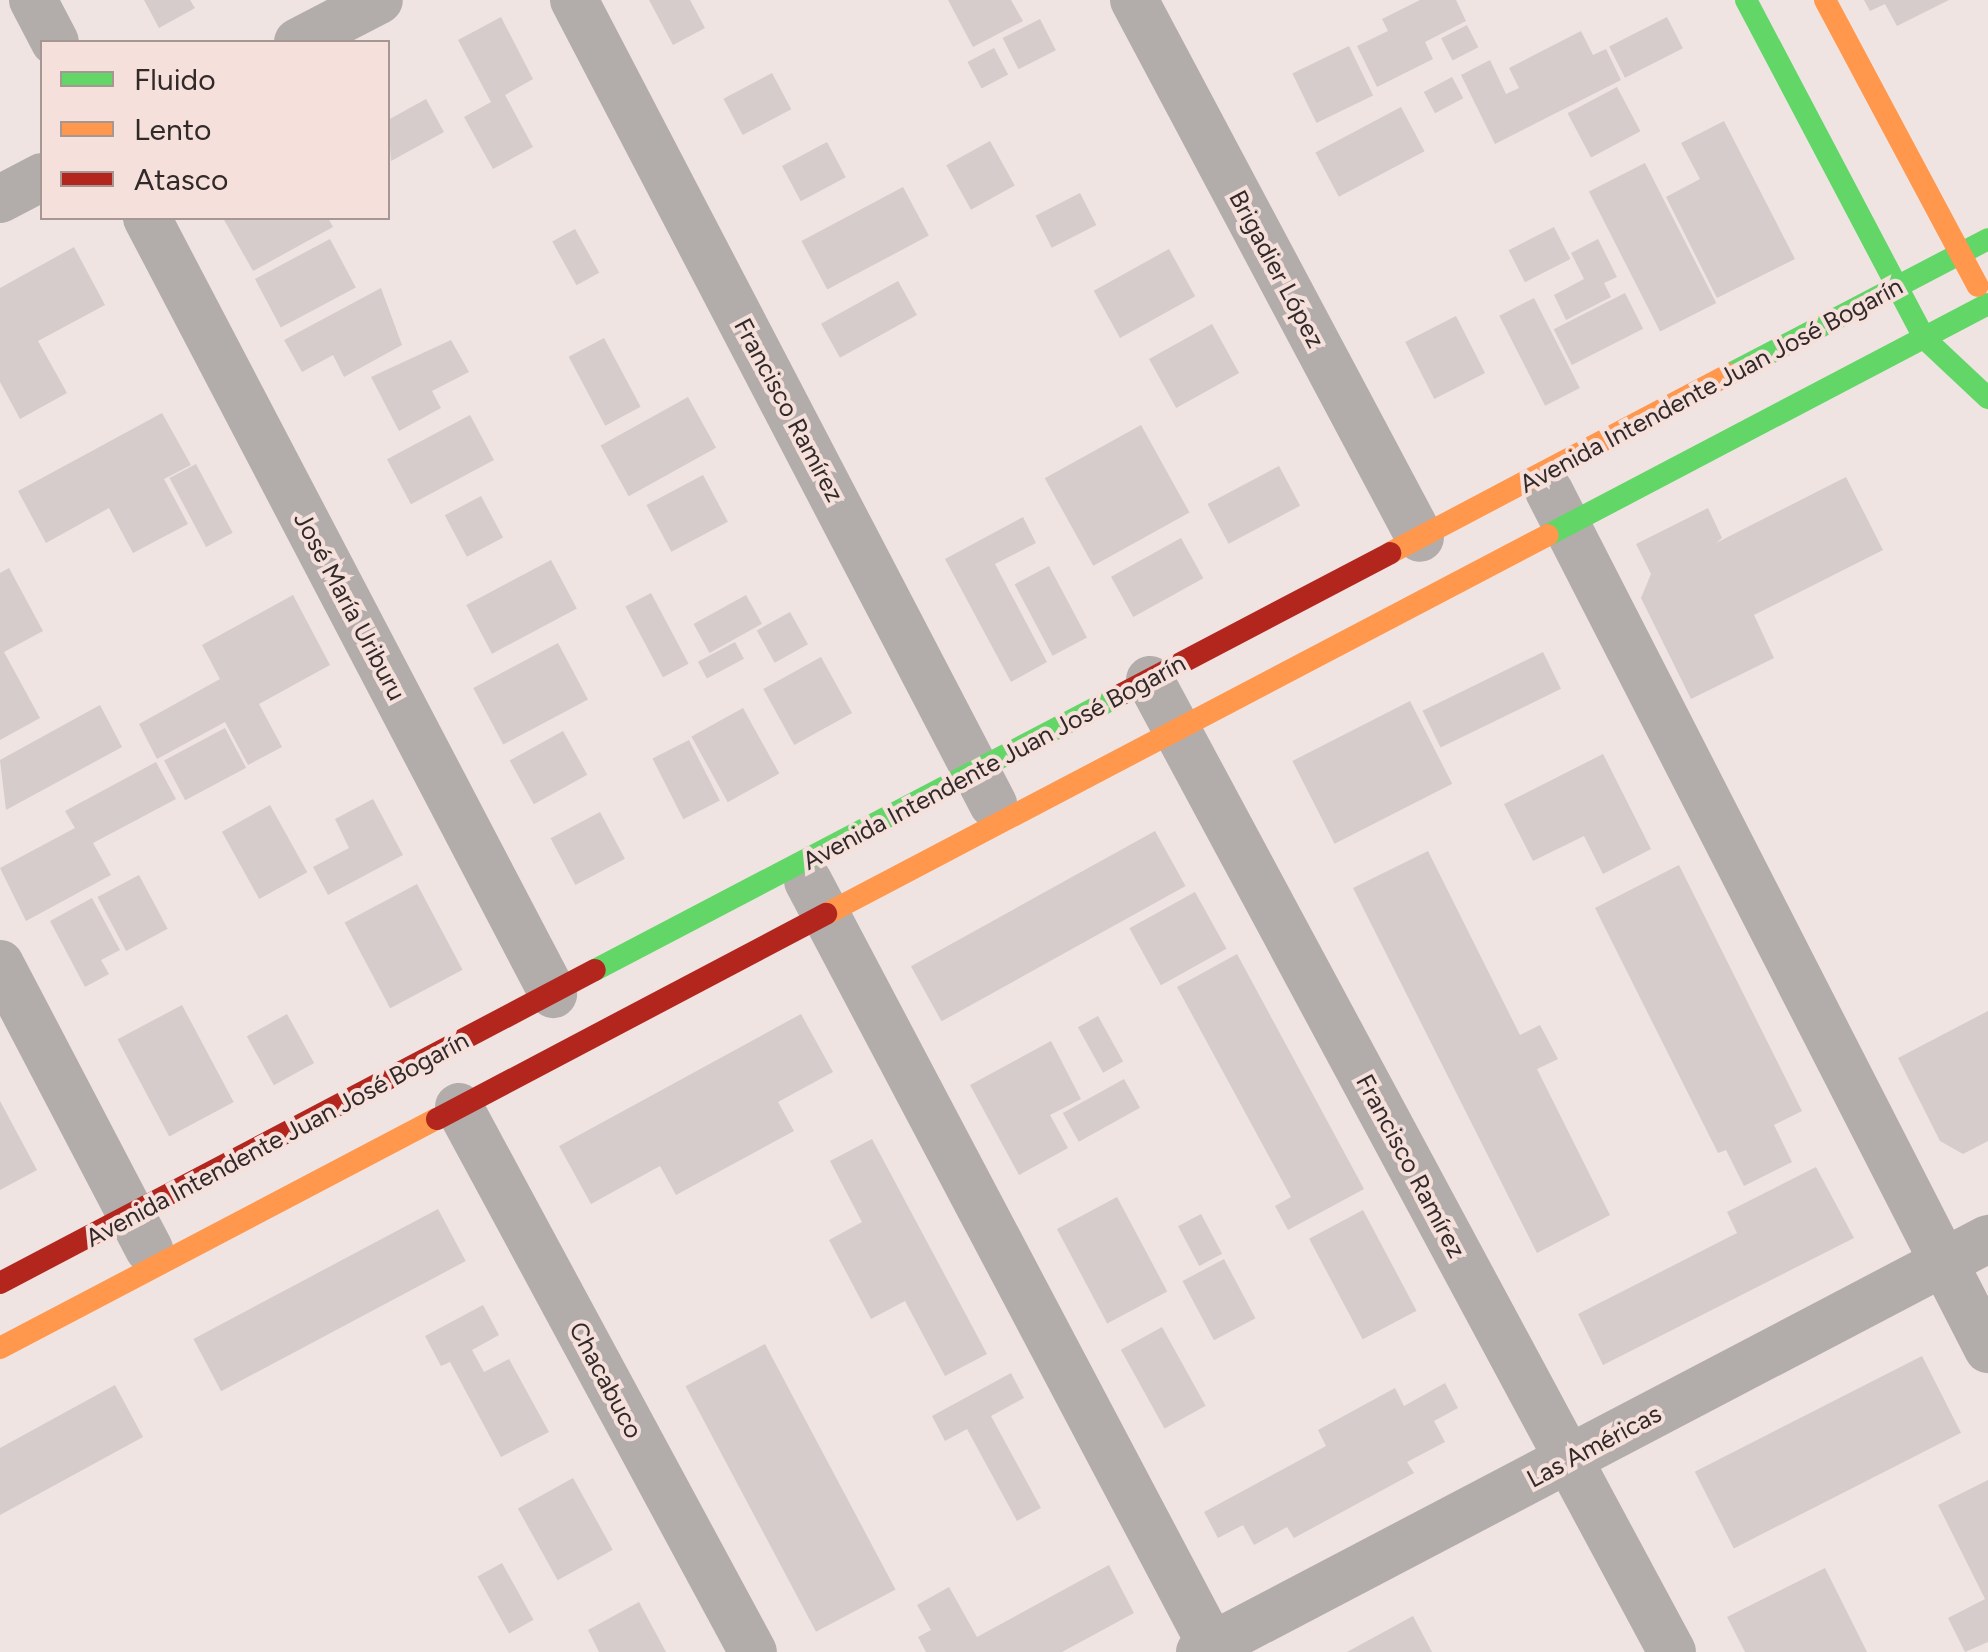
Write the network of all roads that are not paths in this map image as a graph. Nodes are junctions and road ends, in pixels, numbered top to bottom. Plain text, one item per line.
1 (33, 0) edge
2 (379, 0) edge
3 (574, 0) edge
4 (1134, 0) edge
5 (1746, 0) edge
6 (1825, 0) edge
7 (54, 40) edge
8 (302, 40) edge
9 (40, 177) edge
10 (0, 199) edge
11 (147, 220) edge
12 (1988, 239) edge
13 (1960, 253) junction
14 (1897, 287) junction
15 (1988, 307) edge
16 (1924, 338) junction
17 (1988, 398) edge
18 (1540, 474) junction
19 (1567, 525) junction
20 (1420, 538) junction
21 (1150, 680) junction
22 (1177, 730) junction
23 (978, 770) junction
24 (1002, 822) junction
25 (799, 864) junction
26 (825, 915) junction
27 (0, 964) edge
28 (553, 994) junction
29 (460, 1107) junction
30 (132, 1216) junction
31 (1988, 1239) edge
32 (1944, 1262) junction
33 (158, 1265) junction
34 (0, 1283) edge
35 (0, 1348) edge
36 (1988, 1349) edge
37 (1569, 1459) junction
38 (1209, 1650) edge
39 (753, 1652) edge
40 (1672, 1652) edge

1 - 7 street
2 - 8 street
3 - 23 street, Francisco Ramírez
4 - 20 street, Brigadier López
5 - 14 street
6 - 13 street
9 - 10 street
11 - 28 street, José María Uriburu
12 - 13 street, Avenida Intendente Juan José Bogarín
13 - 14 street, Avenida Intendente Juan José Bogarín
13 - 15 street
14 - 16 street
14 - 18 street, Avenida Intendente Juan José Bogarín
15 - 16 street
16 - 17 street
16 - 19 street
18 - 19 street
18 - 20 street, Avenida Intendente Juan José Bogarín
19 - 22 street
19 - 32 street
20 - 21 street, Avenida Intendente Juan José Bogarín
21 - 22 street, Francisco Ramírez
21 - 23 street, Avenida Intendente Juan José Bogarín
22 - 24 street
22 - 37 street, Francisco Ramírez
23 - 24 street, Francisco Ramírez
23 - 25 street, Avenida Intendente Juan José Bogarín
24 - 26 street
25 - 26 street
25 - 28 street, Avenida Intendente Juan José Bogarín
26 - 29 street
26 - 38 street
27 - 30 street
28 - 30 street, Avenida Intendente Juan José Bogarín
29 - 33 street
29 - 39 street, Chacabuco
30 - 33 street
30 - 34 street, Avenida Intendente Juan José Bogarín
31 - 32 street, Las Américas
32 - 36 street
32 - 37 street, Las Américas
33 - 35 street
37 - 38 street, Las Américas
37 - 40 street, Francisco Ramírez

